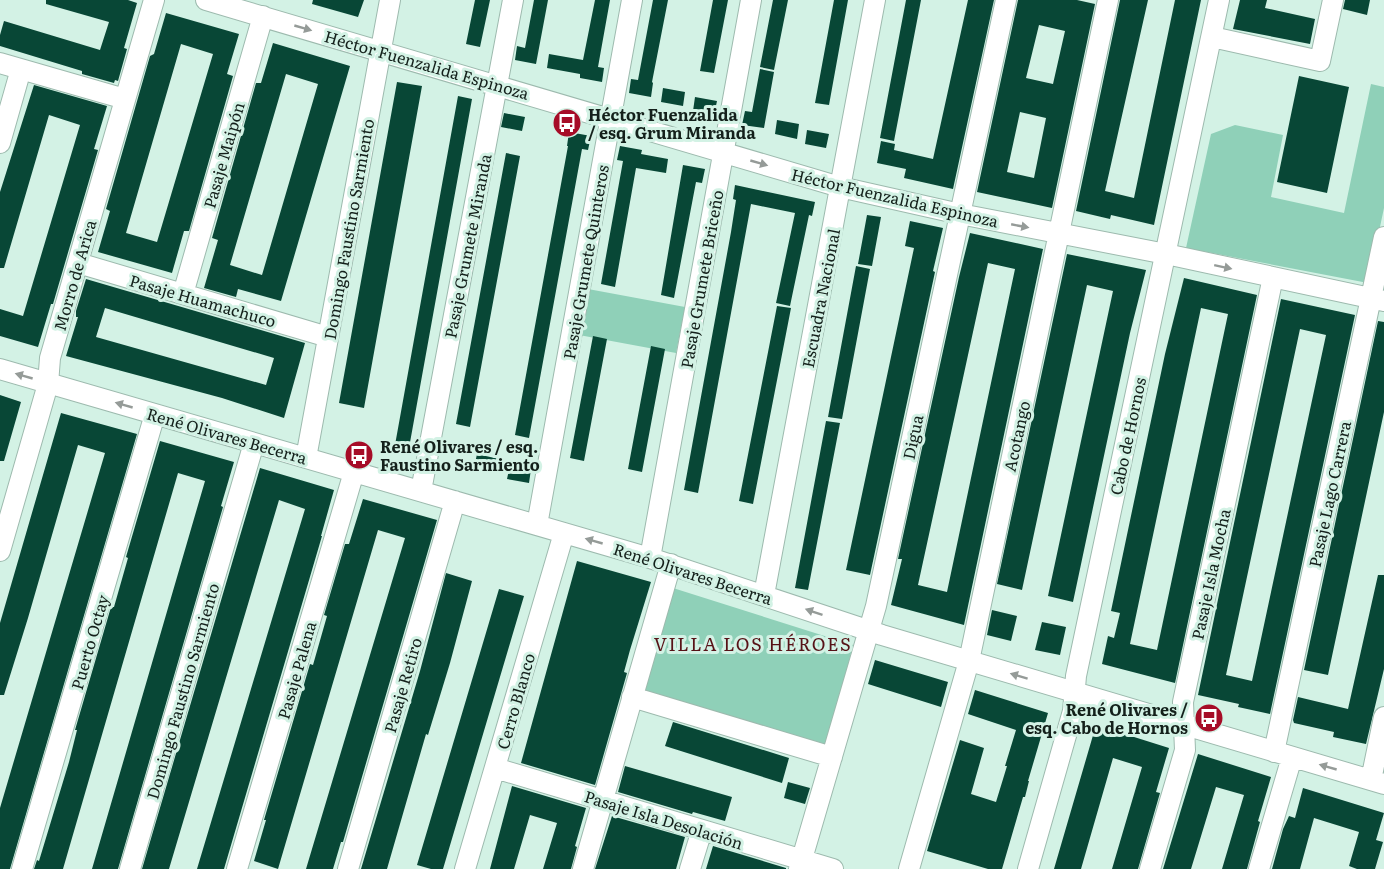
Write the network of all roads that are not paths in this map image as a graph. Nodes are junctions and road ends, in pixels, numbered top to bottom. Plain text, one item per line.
1 (154, 0) edge
2 (206, 0) edge
3 (390, 0) edge
4 (513, 0) edge
5 (632, 0) edge
6 (751, 0) edge
7 (875, 0) edge
8 (1006, 0) edge
9 (1108, 0) edge
10 (1220, 0) edge
11 (1333, 0) edge
12 (263, 16) junction
13 (1212, 37) junction
14 (381, 51) junction
15 (0, 63) edge
16 (21, 69) junction
17 (497, 85) junction
18 (125, 99) junction
19 (610, 118) junction
20 (0, 143) edge
21 (723, 153) junction
22 (840, 187) junction
23 (960, 214) junction
24 (1059, 234) junction
25 (1384, 237) edge
26 (1166, 254) junction
27 (78, 263) junction
28 (1273, 277) junction
29 (183, 294) junction
30 (1378, 299) edge
31 (328, 337) junction
32 (0, 369) edge
33 (48, 384) junction
34 (155, 414) junction
35 (254, 443) junction
36 (306, 458) junction
37 (354, 472) junction
38 (422, 491) junction
39 (455, 501) junction
40 (537, 525) junction
41 (564, 532) junction
42 (0, 551) edge
43 (650, 558) junction
44 (671, 564) junction
45 (764, 596) junction
46 (869, 631) junction
47 (969, 661) junction
48 (1075, 693) junction
49 (632, 698) junction
50 (1384, 717) edge
51 (1184, 725) junction
52 (1283, 754) junction
53 (832, 757) junction
54 (495, 768) junction
55 (1377, 782) edge
56 (603, 801) junction
57 (702, 830) junction
58 (801, 864) edge
59 (22, 869) edge
60 (130, 869) edge
61 (237, 869) edge
62 (348, 869) edge
63 (465, 869) edge
64 (583, 869) edge
65 (690, 869) edge
66 (833, 869) edge
67 (909, 869) edge
68 (1028, 869) edge
69 (1150, 869) edge
70 (1259, 869) edge

1 - 18 street, Morro de Arica
2 - 12 street, Héctor Fuenzalida Espinoza
3 - 14 street, Domingo Faustino Sarmiento
4 - 17 street, Pasaje Grumete Miranda
5 - 19 street, Pasaje Grumete Quinteros
6 - 21 street, Pasaje Grumete Briceño
7 - 22 street, Escuadra Nacional
8 - 23 street, Digua
9 - 24 street, Acotango
10 - 13 street, Cabo de Hornos
11 - 13 street
12 -> 14 street, Héctor Fuenzalida Espinoza
12 - 29 street, Pasaje Maipón
13 - 26 street, Cabo de Hornos
14 - 17 street, Héctor Fuenzalida Espinoza
14 - 31 street, Domingo Faustino Sarmiento
15 - 16 street
16 - 18 street
16 - 20 street
17 - 19 street, Héctor Fuenzalida Espinoza
17 - 38 street, Pasaje Grumete Miranda
18 - 27 street, Morro de Arica
19 - 21 street, Héctor Fuenzalida Espinoza
19 - 40 street, Pasaje Grumete Quinteros
21 -> 22 street, Héctor Fuenzalida Espinoza
21 - 43 street, Pasaje Grumete Briceño
22 - 23 street, Héctor Fuenzalida Espinoza
22 - 45 street, Escuadra Nacional
23 -> 24 street, Héctor Fuenzalida Espinoza
23 - 46 street, Digua
24 - 26 street, Héctor Fuenzalida Espinoza
24 - 47 street, Acotango
25 - 30 street, Pasaje Lago Carrera
26 -> 28 street, Héctor Fuenzalida Espinoza
26 - 48 street, Cabo de Hornos
27 - 29 street, Pasaje Huamachuco
27 - 33 street, Morro de Arica
28 - 30 street, Héctor Fuenzalida Espinoza
28 - 51 street, Pasaje Isla Mocha
29 - 31 street, Pasaje Huamachuco
30 - 52 street, Pasaje Lago Carrera
31 - 36 street, Domingo Faustino Sarmiento
33 -> 32 street, René Olivares Becerra
34 -> 33 street, René Olivares Becerra
33 - 42 street, Morro de Arica
34 - 35 street, René Olivares Becerra
34 - 59 street, Puerto Octay
35 - 36 street, René Olivares Becerra
35 - 60 street, Domingo Faustino Sarmiento
36 - 37 street, René Olivares Becerra
37 - 38 street, René Olivares Becerra
37 - 61 street, Pasaje Palena
38 - 39 street, René Olivares Becerra
39 - 40 street, René Olivares Becerra
39 - 62 street, Pasaje Retiro
40 - 41 street, René Olivares Becerra
43 -> 41 street, René Olivares Becerra
41 - 54 street, Cerro Blanco
43 - 44 street, René Olivares Becerra
44 - 45 street, René Olivares Becerra
44 - 49 street
46 -> 45 street, René Olivares Becerra
46 - 47 street, René Olivares Becerra
46 - 53 street, Digua
48 -> 47 street, René Olivares Becerra
47 - 67 street, Acotango
48 - 51 street, René Olivares Becerra
48 - 68 street, Cabo de Hornos
49 - 53 street
49 - 56 street
50 - 55 street
51 - 52 street, René Olivares Becerra
51 - 69 street, Pasaje Isla Mocha
55 -> 52 street, René Olivares Becerra
52 - 70 street, Pasaje Lago Carrera
53 - 58 street, Digua
54 - 56 street, Pasaje Isla Desolación
54 - 63 street, Cerro Blanco
56 - 57 street, Pasaje Isla Desolación
56 - 64 street
57 - 58 street, Pasaje Isla Desolación
57 - 65 street
58 - 66 street, Pasaje Isla Desolación

